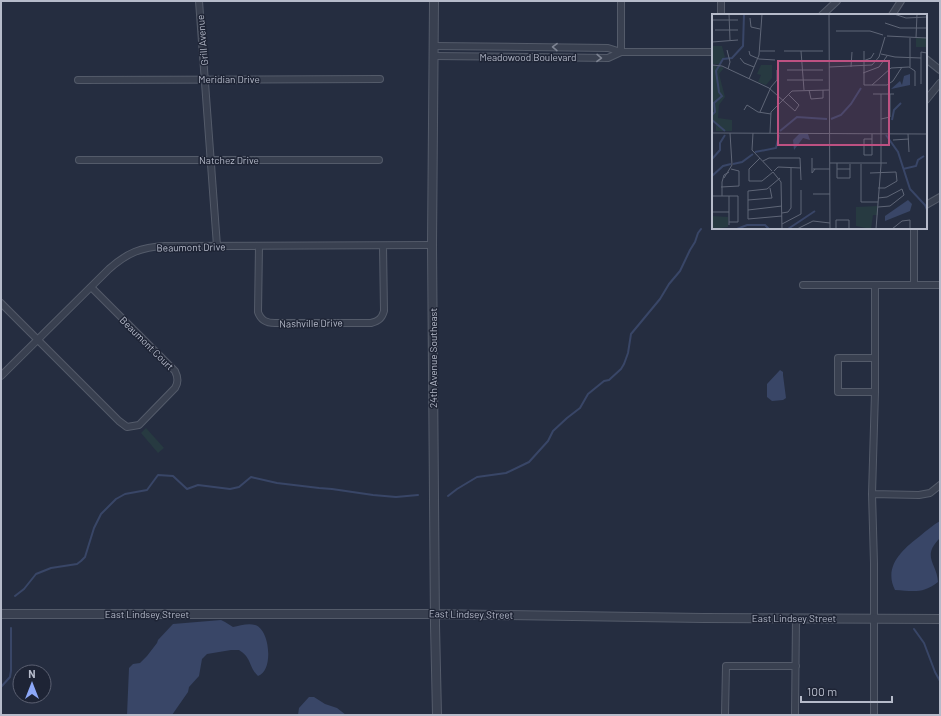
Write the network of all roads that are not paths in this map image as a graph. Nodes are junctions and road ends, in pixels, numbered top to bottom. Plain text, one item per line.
1 (199, 1) edge
2 (434, 1) edge
3 (621, 1) edge
4 (721, 1) edge
5 (727, 1) edge
6 (837, 1) edge
7 (901, 1) edge
8 (721, 14) edge
9 (823, 14) edge
10 (893, 14) edge
11 (434, 46) junction
12 (621, 52) junction
13 (712, 52) edge
14 (434, 56) junction
15 (927, 60) edge
16 (940, 70) edge
17 (205, 79) junction
18 (380, 79) dead end
19 (78, 80) dead end
20 (940, 83) edge
21 (927, 99) edge
22 (79, 160) dead end
23 (211, 160) junction
24 (379, 160) dead end
25 (940, 197) edge
26 (927, 204) edge
27 (914, 229) edge
28 (432, 245) junction
29 (217, 246) junction
30 (258, 246) junction
31 (383, 246) junction
32 (803, 285) dead end
33 (875, 285) junction
34 (914, 285) junction
35 (940, 285) edge
36 (92, 287) junction
37 (1, 303) edge
38 (38, 340) junction
39 (875, 358) junction
40 (1, 376) edge
41 (875, 392) junction
42 (940, 485) edge
43 (872, 494) junction
44 (1, 614) edge
45 (434, 614) junction
46 (796, 618) junction
47 (940, 618) edge
48 (874, 619) junction
49 (796, 666) junction
50 (437, 715) edge
51 (725, 715) edge
52 (795, 715) edge
53 (874, 715) edge

1 - 17 street, Grill Avenue
2 - 11 street, 24th Avenue Southeast
3 - 12 street
4 - 5 street
4 - 8 street
6 - 9 street
7 - 10 street
12 -> 11 street, Meadowood Boulevard
11 - 14 street, 24th Avenue Southeast
12 - 13 street, Meadowood Boulevard
14 -> 12 street, Meadowood Boulevard
14 - 28 street, 24th Avenue Southeast
15 - 16 street
17 - 18 street, Meridian Drive
17 - 19 street, Meridian Drive
17 - 23 street, Grill Avenue
20 - 21 street
22 - 23 street, Natchez Drive
23 - 24 street, Natchez Drive
23 - 29 street, Grill Avenue
25 - 26 street
27 - 34 street
28 - 31 street, Beaumont Drive
28 - 45 street, 24th Avenue Southeast
29 - 30 street, Beaumont Drive
29 - 36 street, Beaumont Drive
30 - 31 street, Beaumont Drive
30 - 31 street, Nashville Drive
32 - 33 street
33 - 34 street
33 - 39 street
34 - 35 street
36 - 38 street, Beaumont Drive
36 - 38 street, Beaumont Court
37 - 38 street
38 - 40 street, Beaumont Drive
39 - 41 street
39 - 41 street
41 - 43 street
42 - 43 street
43 - 48 street
44 - 45 street, East Lindsey Street
45 - 46 street, East Lindsey Street
45 - 50 street, 24th Avenue Southeast
46 - 48 street, East Lindsey Street
46 - 49 street
47 - 48 street, East Lindsey Street
48 - 53 street
49 - 51 street
49 - 52 street

